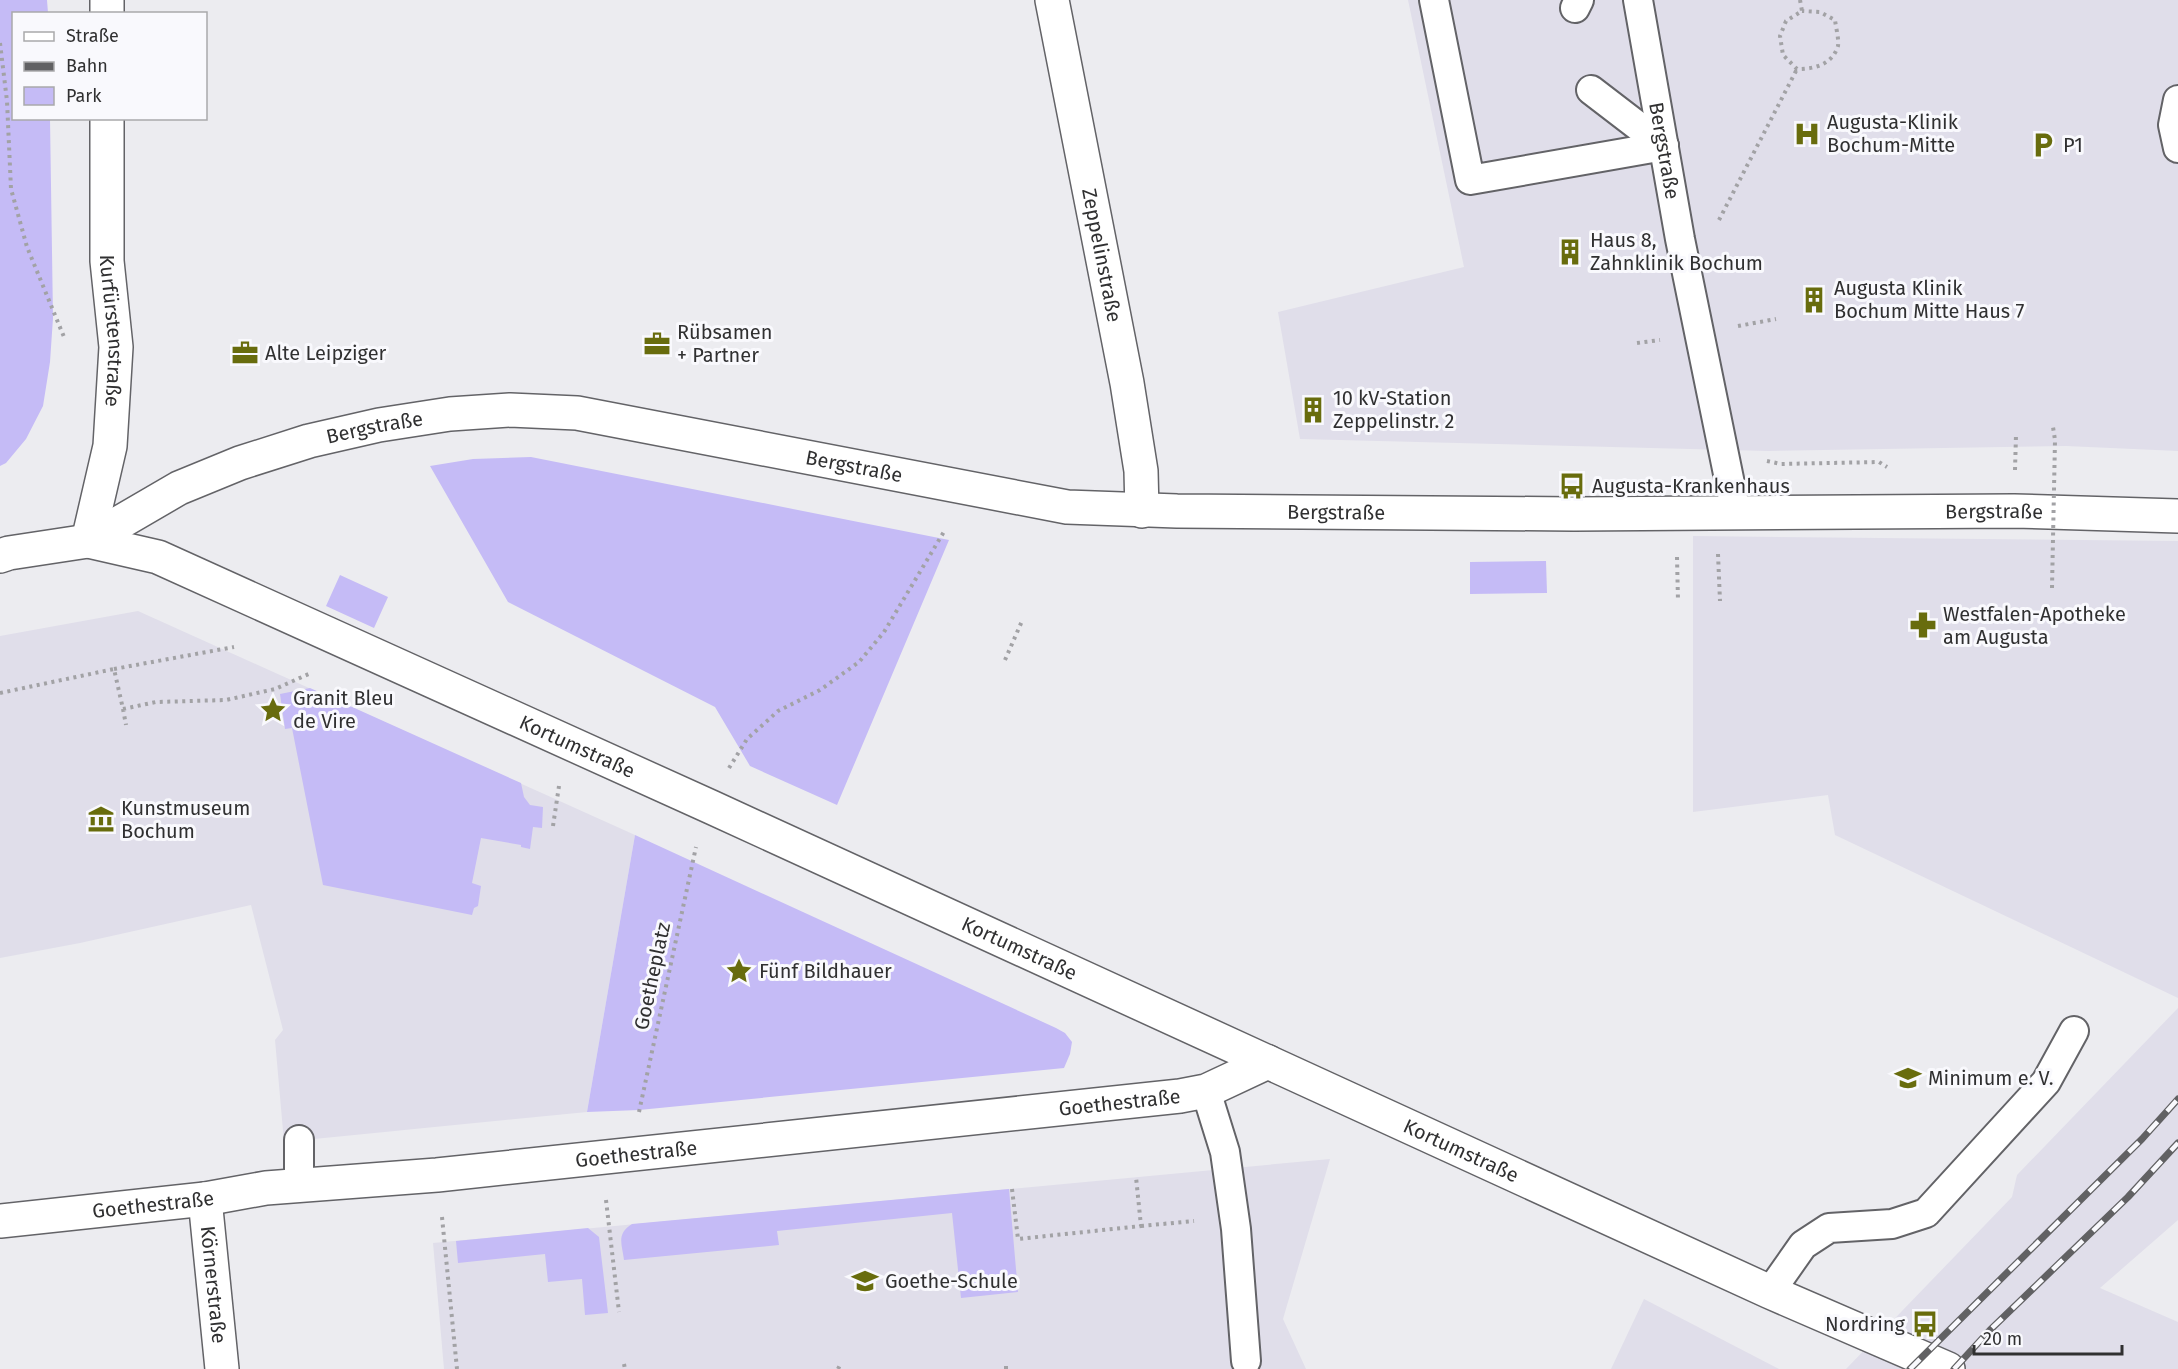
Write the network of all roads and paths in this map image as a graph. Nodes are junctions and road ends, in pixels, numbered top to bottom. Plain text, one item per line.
1 (1052, 0) edge
2 (1434, 0) edge
3 (1638, 0) edge
4 (1800, 0) edge
5 (1802, 10) junction
6 (0, 43) edge
7 (1797, 69) junction
8 (1591, 90) dead end
9 (2178, 100) edge
10 (107, 120) edge
11 (1664, 146) junction
12 (2178, 148) edge
13 (1714, 212) dead end
14 (1776, 319) dead end
15 (1743, 325) dead end
16 (64, 337) dead end
17 (2053, 427) dead end
18 (2016, 435) dead end
19 (1761, 454) dead end
20 (2015, 481) dead end
21 (1142, 511) junction
22 (1897, 511) junction
23 (1736, 513) junction
24 (2178, 516) edge
25 (945, 530) dead end
26 (88, 541) junction
27 (1677, 550) dead end
28 (1718, 550) dead end
29 (0, 556) edge
30 (2052, 588) dead end
31 (1678, 601) dead end
32 (1720, 601) dead end
33 (1022, 621) dead end
34 (234, 647) dead end
35 (1005, 660) dead end
36 (114, 669) junction
37 (312, 673) dead end
38 (0, 693) edge
39 (123, 709) junction
40 (126, 725) dead end
41 (559, 786) dead end
42 (711, 807) junction
43 (553, 826) dead end
44 (2074, 1031) dead end
45 (1268, 1062) junction
46 (1206, 1091) junction
47 (299, 1140) dead end
48 (616, 1156) junction
49 (437, 1175) junction
50 (1137, 1177) dead end
51 (299, 1186) junction
52 (1012, 1189) dead end
53 (205, 1199) junction
54 (1234, 1217) junction
55 (0, 1221) edge
56 (1141, 1226) junction
57 (1770, 1292) junction
58 (619, 1312) dead end
59 (1246, 1360) dead end
60 (841, 1363) dead end
61 (222, 1369) edge
62 (457, 1369) edge
63 (838, 1369) edge
64 (1948, 1369) edge

1 - 21 street, Zeppelinstraße
2 - 11 lane
3 - 11 lane, Bergstraße
4 - 5 path
5 - 7 path
5 - 7 path
6 - 16 path
7 - 13 path
8 - 11 lane
9 - 12 lane
10 - 26 street, Kurfürstenstraße
11 - 23 lane, Bergstraße
14 - 15 path
17 - 30 path, bridge
18 - 20 path
19 - 22 path
21 - 23 street, Bergstraße
21 - 26 street, Bergstraße
22 - 23 street, Bergstraße
22 - 24 street, Bergstraße
25 - 42 path, Goetheplatz
26 - 29 street, Bergstraße
26 - 42 street, Kortumstraße
27 - 31 path
28 - 32 path
33 - 35 path
34 - 36 path
36 - 38 path
36 - 39 path
37 - 39 path
39 - 40 path
41 - 43 path
42 - 45 street, Kortumstraße
42 - 48 path, Goetheplatz
44 - 57 lane
45 - 46 street, Goethestraße
45 - 57 street, Kortumstraße
46 - 48 street, Goethestraße
46 - 54 lane
47 - 51 lane
48 - 49 street, Goethestraße
48 - 58 path, Goetheplatz
49 - 51 street, Goethestraße
49 - 62 path
50 - 56 path
51 - 53 street, Goethestraße
52 - 56 path
53 - 55 street, Goethestraße
53 - 61 street, Körnerstraße
54 - 56 path
54 - 59 lane
57 - 64 street, Kortumstraße
60 - 63 path

